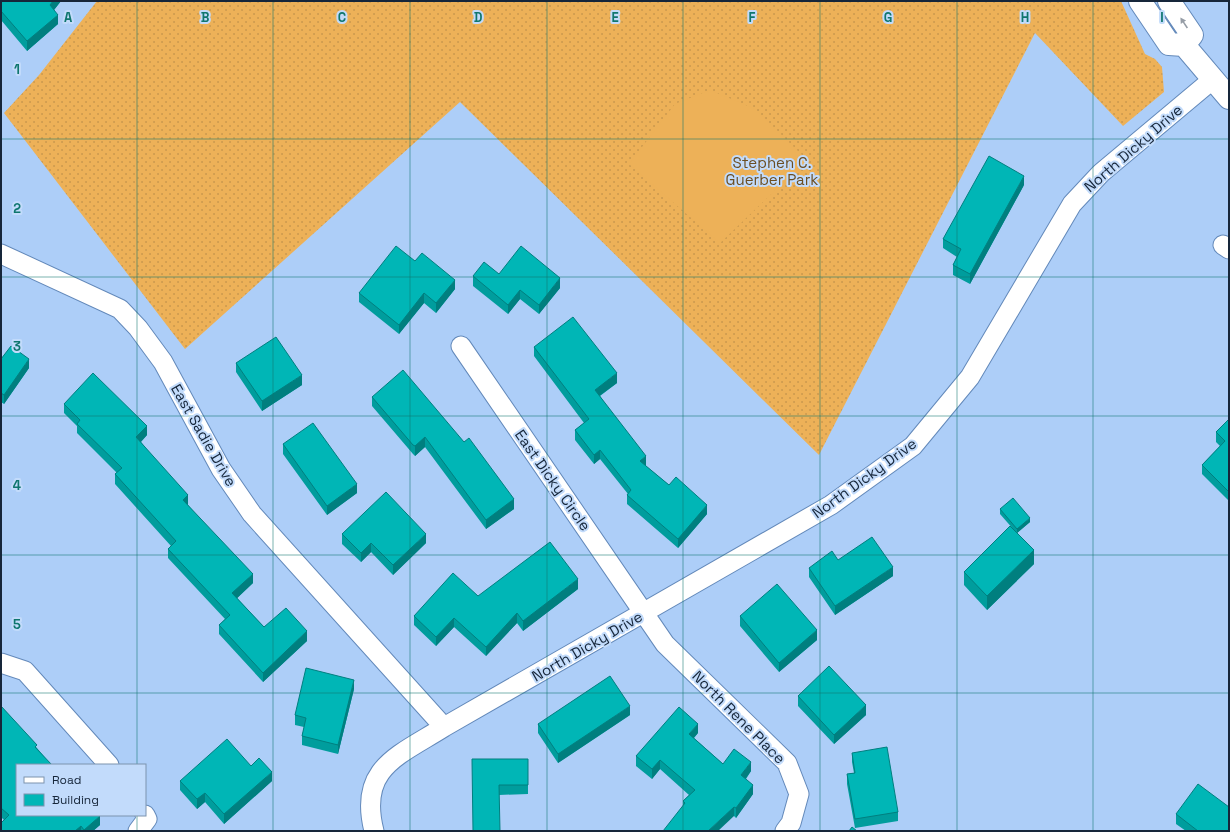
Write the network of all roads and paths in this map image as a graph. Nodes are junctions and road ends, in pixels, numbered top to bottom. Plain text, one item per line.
1 (1140, 1) edge
2 (1169, 1) edge
3 (1184, 45) junction
4 (1212, 80) junction
5 (1229, 98) edge
6 (1, 254) edge
7 (461, 346) dead end
8 (645, 613) junction
9 (2, 662) edge
10 (444, 727) junction
11 (108, 764) edge
12 (374, 831) edge
13 (785, 831) edge

1 - 3 street
3 -> 2 street
3 - 4 street
4 - 5 street
4 - 8 street, North Dicky Drive
6 - 10 street, East Sadie Drive
7 - 8 street, East Dicky Circle
8 - 10 street, North Dicky Drive
8 - 13 street, North Rene Place
9 - 11 street
10 - 12 street

